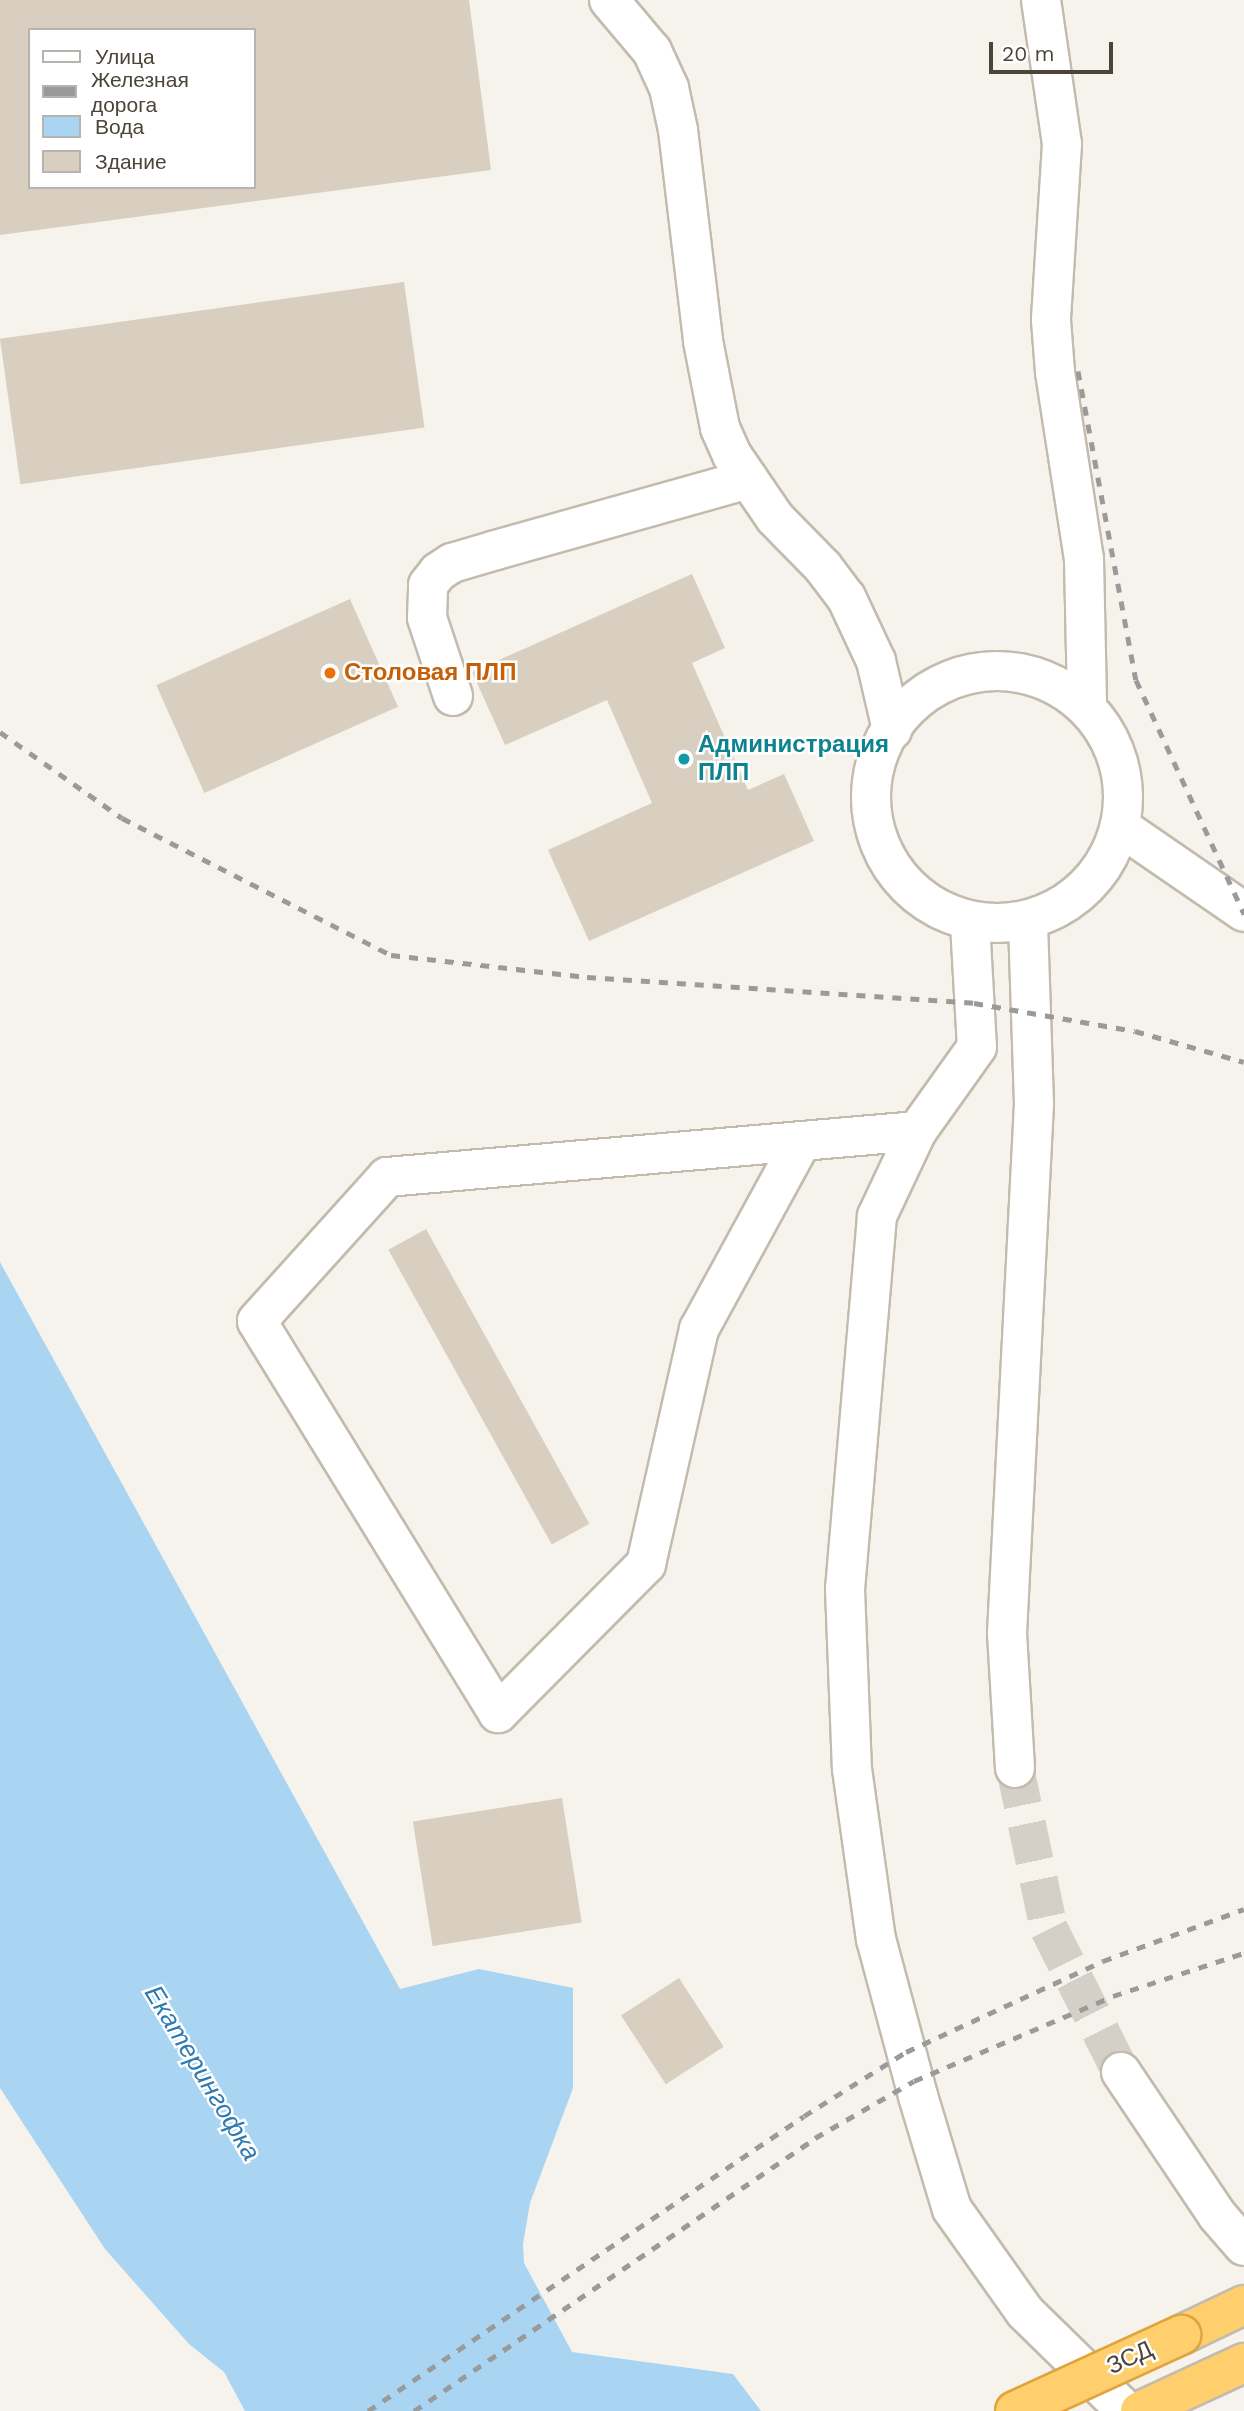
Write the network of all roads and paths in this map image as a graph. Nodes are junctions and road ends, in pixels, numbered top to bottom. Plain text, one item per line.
1 (609, 0) edge
2 (1041, 0) edge
3 (748, 479) junction
4 (1088, 633) junction
5 (876, 661) junction
6 (1029, 672) junction
7 (951, 679) junction
8 (453, 696) dead end
9 (1087, 704) junction
10 (891, 730) junction
11 (1122, 828) junction
12 (1244, 912) edge
13 (1028, 921) junction
14 (970, 923) junction
15 (918, 1131) junction
16 (800, 1144) junction
17 (1015, 1768) tunnel mouth
18 (1121, 2072) tunnel mouth
19 (1244, 2246) edge
20 (1244, 2305) edge
21 (1244, 2363) edge
22 (1016, 2411) edge
23 (1126, 2411) edge
24 (1140, 2411) edge

1 - 3 lane
2 - 4 lane
3 - 5 lane
3 - 8 lane
4 - 6 lane
4 - 9 lane
5 - 7 lane
5 - 10 lane
6 - 7 lane
6 - 9 lane
7 - 10 lane
9 - 11 lane
10 - 14 lane
11 - 12 lane
11 - 13 lane
13 - 14 lane
13 - 17 lane
14 - 15 lane
15 - 16 lane
15 - 23 lane
16 - 16 lane
18 - 19 lane
20 - 22 highway, ЗСД, bridge
21 - 24 highway

